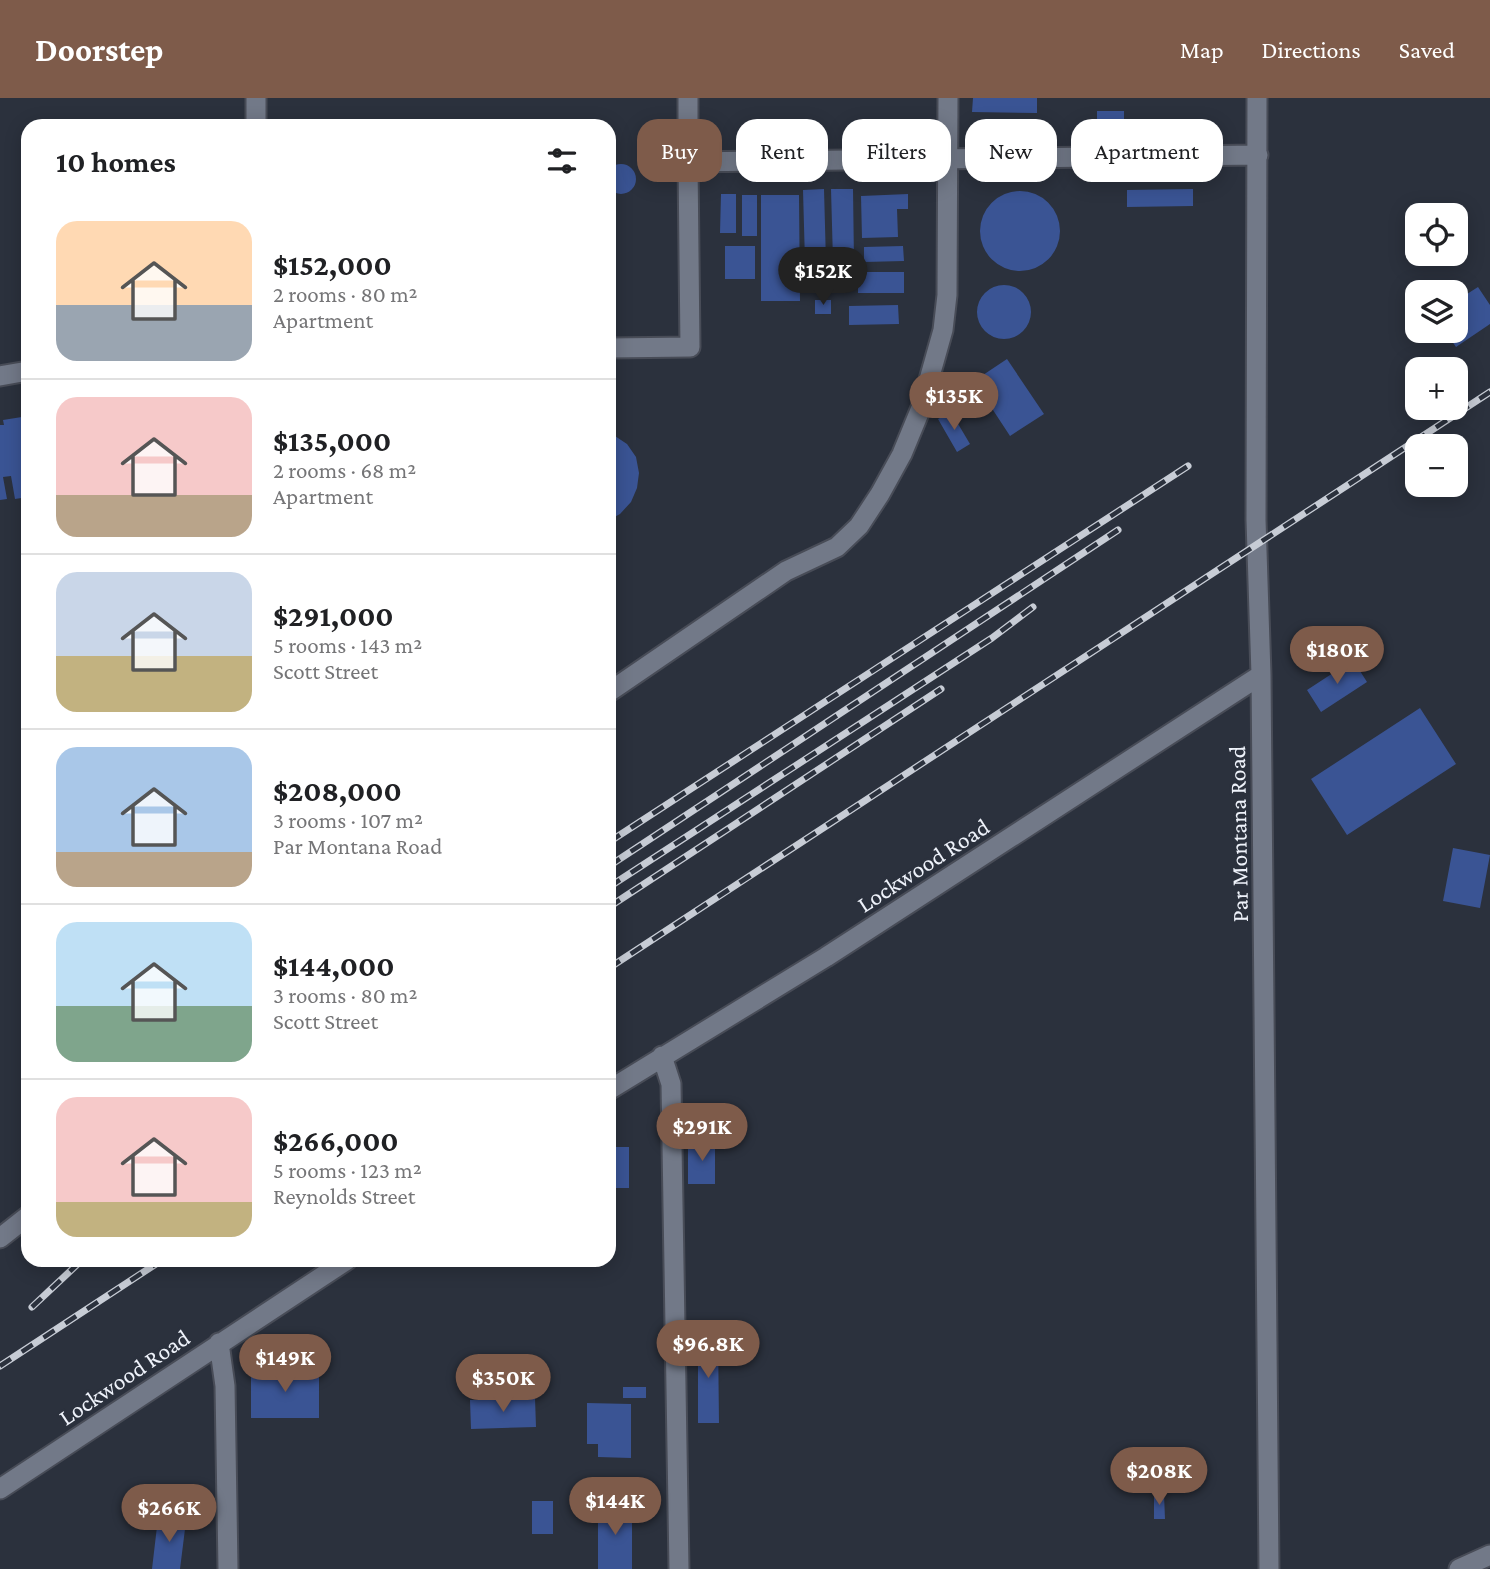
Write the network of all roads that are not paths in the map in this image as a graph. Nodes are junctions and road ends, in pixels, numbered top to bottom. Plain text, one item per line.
1 (256, 98) edge
2 (688, 98) edge
3 (948, 98) edge
4 (1257, 98) edge
5 (256, 119) edge
6 (688, 119) edge
7 (948, 119) edge
8 (1258, 155) junction
9 (951, 159) edge
10 (842, 160) edge
11 (722, 162) edge
12 (688, 182) edge
13 (948, 182) edge
14 (616, 348) edge
15 (21, 372) edge
16 (0, 376) edge
17 (1261, 676) junction
18 (616, 687) edge
19 (662, 1056) junction
20 (616, 1086) edge
21 (21, 1222) edge
22 (0, 1238) edge
23 (336, 1267) edge
24 (219, 1343) junction
25 (0, 1489) edge
26 (1490, 1555) edge
27 (228, 1569) edge
28 (678, 1569) edge
29 (1269, 1569) edge
30 (1458, 1569) edge

1 - 5 street
2 - 6 street
3 - 7 street
4 - 8 street, Par Montana Road
8 - 9 street
8 - 17 street, Par Montana Road
10 - 11 street
12 - 14 street
13 - 18 street
15 - 16 street
17 - 19 street, Lockwood Road
17 - 29 street, Par Montana Road
19 - 20 street, Lockwood Road
19 - 28 street
21 - 22 street
23 - 24 street, Lockwood Road
24 - 25 street, Lockwood Road
24 - 27 street
26 - 30 street

